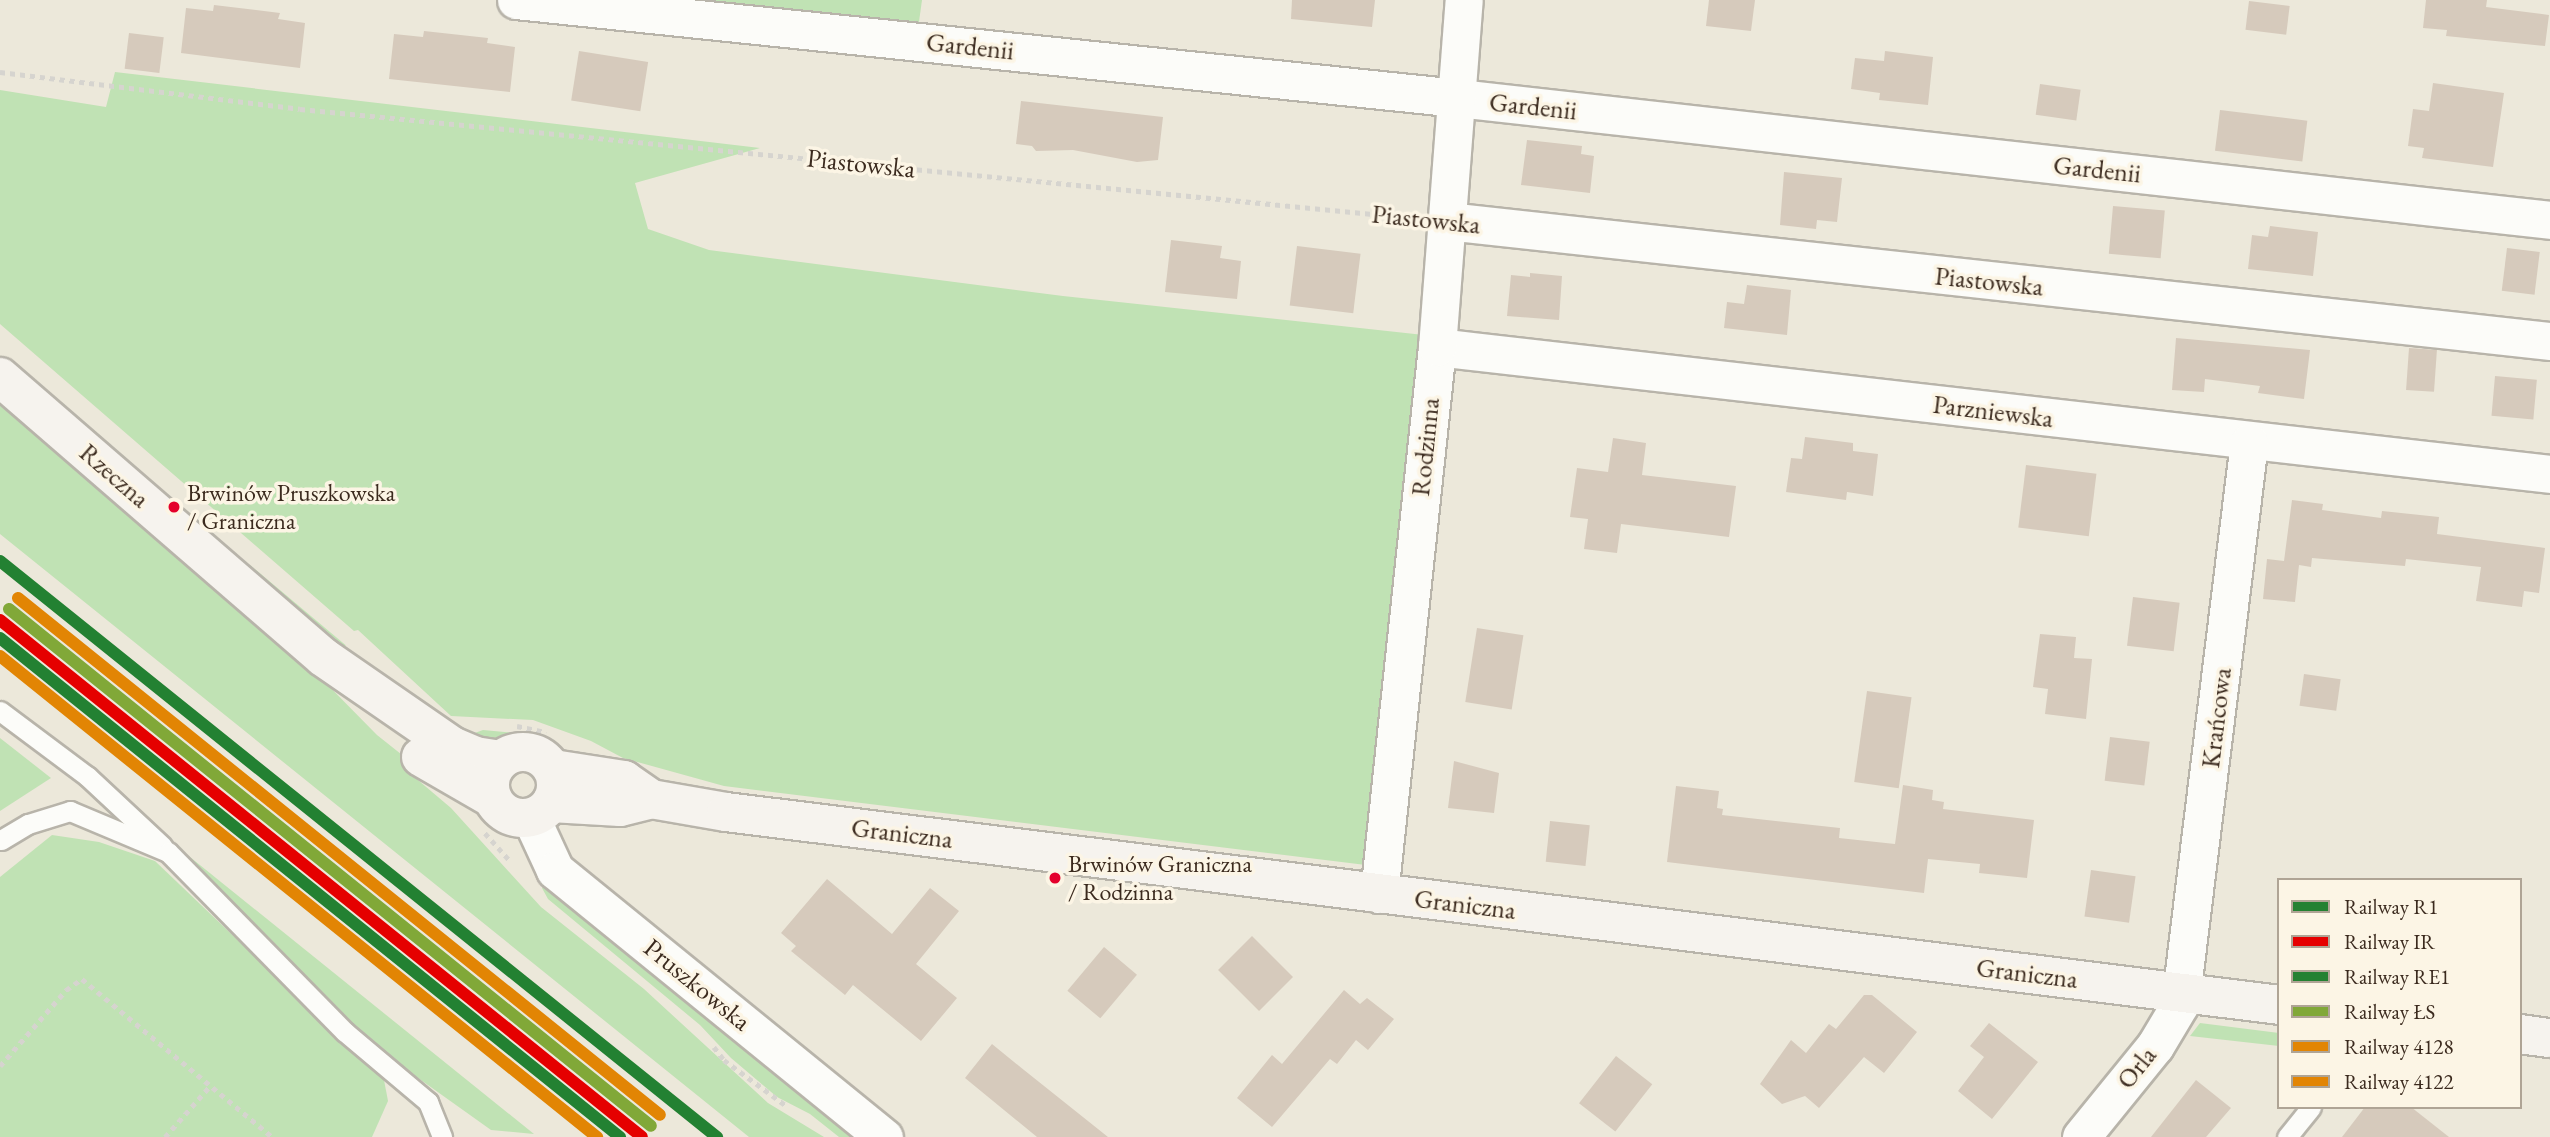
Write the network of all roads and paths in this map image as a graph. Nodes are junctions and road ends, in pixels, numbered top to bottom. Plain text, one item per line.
1 (516, 0) edge
2 (1464, 0) edge
3 (0, 72) edge
4 (1458, 99) junction
5 (2550, 220) edge
6 (1447, 221) junction
7 (2550, 341) edge
8 (1437, 347) junction
9 (0, 377) edge
10 (2249, 442) junction
11 (2550, 474) edge
12 (323, 657) junction
13 (0, 710) edge
14 (500, 760) junction
15 (545, 797) junction
16 (492, 798) junction
17 (1, 840) edge
18 (168, 852) junction
19 (1379, 894) junction
20 (2182, 994) junction
21 (2277, 1005) edge
22 (2522, 1034) edge
23 (2550, 1038) edge
24 (0, 1066) edge
25 (210, 1086) junction
26 (2309, 1109) edge
27 (165, 1137) edge
28 (272, 1137) edge
29 (442, 1137) edge
30 (884, 1137) edge
31 (2081, 1137) edge
32 (2287, 1137) edge

1 - 4 street, Gardenii
2 - 4 street, Rodzinna
3 - 6 path, Piastowska
4 - 5 street, Gardenii
4 - 6 street, Rodzinna
6 - 7 street, Piastowska
6 - 8 street, Rodzinna
8 - 10 street, Parzniewska
8 - 19 street, Rodzinna
9 - 12 street, Rzeczna
10 - 11 street, Parzniewska
10 - 20 street, Krańcowa
12 - 14 street, Rzeczna
12 - 16 street, Rzeczna
13 - 18 lane
14 - 15 street
14 - 16 street
15 - 16 street
15 - 19 street, Graniczna
15 - 30 street, Pruszkowska
17 - 18 lane
18 - 29 lane
19 - 20 street, Graniczna
20 - 21 street, Graniczna
20 - 31 street, Orla
22 - 23 street
24 - 25 path
25 - 27 path
25 - 28 path
26 - 32 lane

